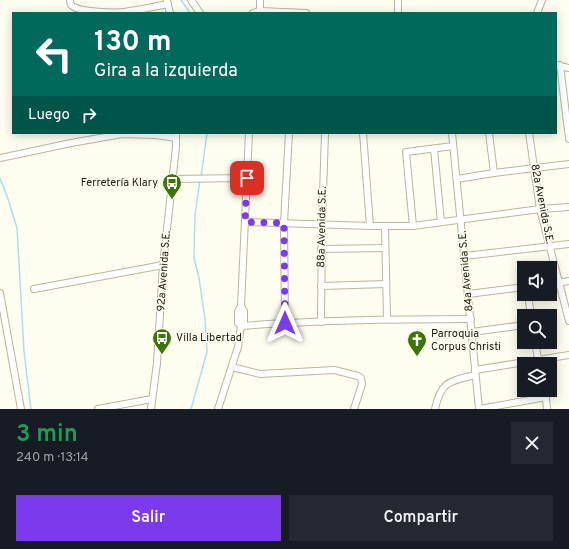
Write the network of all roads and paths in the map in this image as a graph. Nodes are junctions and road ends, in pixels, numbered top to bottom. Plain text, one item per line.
1 (70, 0) edge
2 (192, 0) edge
3 (260, 0) edge
4 (398, 0) edge
5 (542, 0) edge
6 (167, 2) edge
7 (170, 12) edge
8 (199, 12) edge
9 (260, 12) edge
10 (398, 12) edge
11 (537, 12) edge
12 (558, 65) edge
13 (569, 68) edge
14 (249, 134) edge
15 (289, 134) edge
16 (325, 134) edge
17 (363, 134) edge
18 (452, 134) edge
19 (489, 134) edge
20 (529, 134) edge
21 (176, 135) edge
22 (569, 139) edge
23 (453, 146) junction
24 (434, 149) junction
25 (0, 158) edge
26 (569, 164) edge
27 (534, 168) junction
28 (494, 173) junction
29 (247, 178) junction
30 (172, 179) junction
31 (457, 179) junction
32 (569, 207) edge
33 (540, 209) junction
34 (461, 219) junction
35 (245, 222) junction
36 (440, 222) junction
37 (284, 223) junction
38 (322, 224) junction
39 (370, 226) junction
40 (385, 226) junction
41 (413, 226) junction
42 (569, 244) edge
43 (550, 247) junction
44 (385, 248) junction
45 (321, 249) junction
46 (465, 256) junction
47 (163, 265) junction
48 (569, 281) edge
49 (559, 282) junction
50 (386, 284) junction
51 (321, 286) junction
52 (517, 288) edge
53 (34, 289) dead end
54 (0, 294) edge
55 (468, 294) junction
56 (387, 319) junction
57 (471, 319) junction
58 (569, 320) edge
59 (321, 322) junction
60 (285, 323) junction
61 (241, 326) junction
62 (517, 326) edge
63 (472, 332) junction
64 (569, 355) edge
65 (557, 358) edge
66 (517, 365) edge
67 (232, 367) junction
68 (475, 372) junction
69 (546, 397) joint
70 (152, 399) junction
71 (21, 409) edge
72 (98, 409) edge
73 (151, 409) edge
74 (218, 409) edge
75 (354, 409) edge
76 (435, 409) edge
77 (480, 409) edge
78 (547, 409) edge

1 - 6 street
2 - 8 street
3 - 9 street
4 - 10 street
5 - 11 street
6 - 7 street
12 - 13 street
12 - 22 street
14 - 29 street
15 - 37 street
16 - 38 street, 88a Avenida S.E.
17 - 39 street
18 - 23 street, 84a Avenida S.E.
19 - 28 street
20 - 27 street, 82a Avenida S.E.
21 - 25 street
21 - 30 street, 92a Avenida S.E.
23 - 24 street
23 - 31 street, 84a Avenida S.E.
24 - 36 street
24 - 41 street
26 - 27 street
27 - 28 street
27 - 33 street, 82a Avenida S.E.
28 - 31 street
29 - 30 street
29 - 35 street
30 - 47 street, 92a Avenida S.E.
31 - 34 street, 84a Avenida S.E.
32 - 33 street
33 - 34 street
33 - 43 street, 82a Avenida S.E.
34 - 36 street
34 - 46 street, 84a Avenida S.E.
35 - 37 street
35 - 61 street
36 - 41 street
37 - 38 street
37 - 60 street
38 - 39 street
38 - 45 street, 88a Avenida S.E.
39 - 40 street
40 - 41 street
40 - 44 street
42 - 43 street
43 - 46 street
43 - 49 street, 82a Avenida S.E.
44 - 45 street
44 - 50 street
45 - 51 street, 88a Avenida S.E.
46 - 55 street, 84a Avenida S.E.
47 - 53 street
47 - 70 street, 92a Avenida S.E.
48 - 49 street
49 - 58 street, 82a Avenida S.E.
50 - 51 street
50 - 56 street
51 - 59 street, 88a Avenida S.E.
52 - 55 street
54 - 71 street
55 - 57 street, 84a Avenida S.E.
56 - 57 street
56 - 59 street
57 - 63 street, 84a Avenida S.E.
59 - 60 street
60 - 61 street
61 - 67 street
62 - 63 street
63 - 68 street, 84a Avenida S.E.
64 - 65 street
66 - 68 street
67 - 74 street
67 - 75 street
68 - 76 street
68 - 77 street, 84a Avenida S.E.
69 - 77 street
69 - 78 street
70 - 72 street
70 - 73 street, 92a Avenida S.E.

